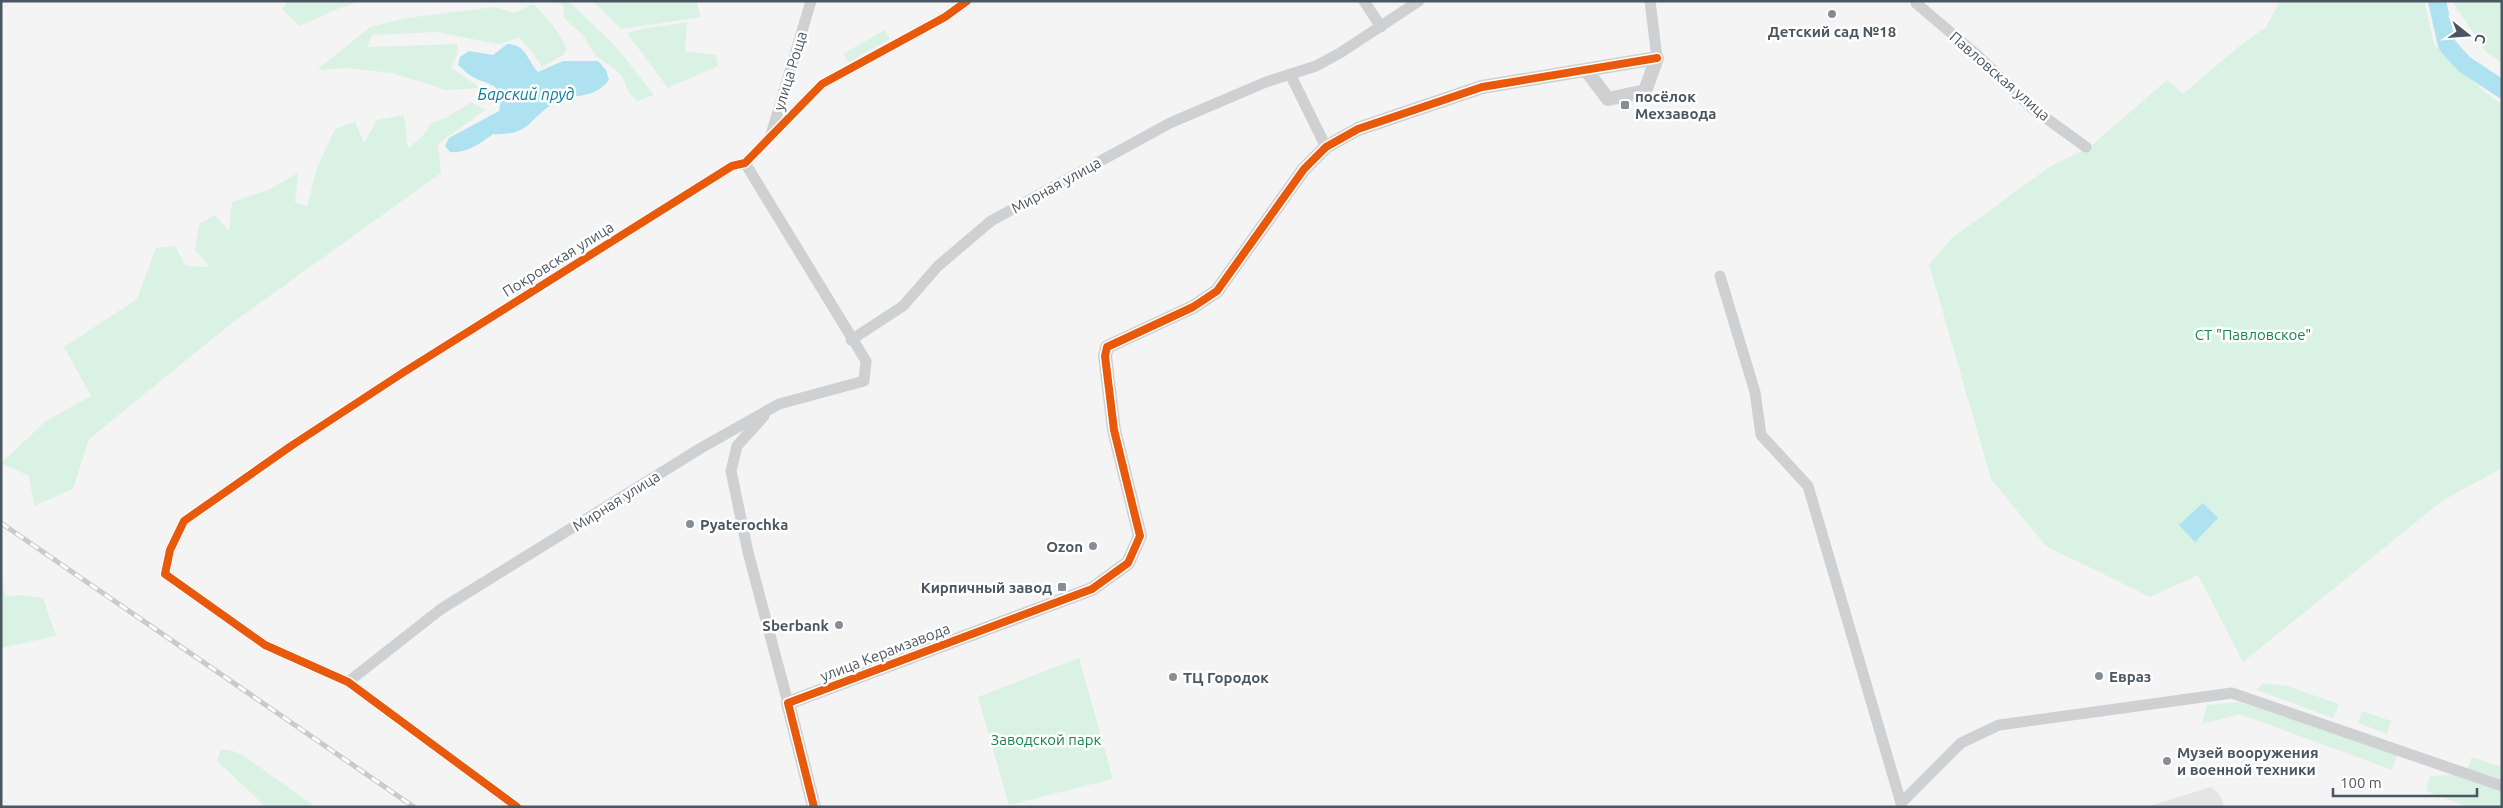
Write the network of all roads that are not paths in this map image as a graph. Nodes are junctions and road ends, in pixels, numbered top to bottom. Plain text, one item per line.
1 (811, 1) edge
2 (967, 1) edge
3 (1364, 1) edge
4 (1419, 1) edge
5 (1650, 1) edge
6 (1918, 2) edge
7 (1381, 27) junction
8 (1657, 58) junction
9 (1586, 70) junction
10 (1290, 74) junction
11 (769, 140) junction
12 (1326, 147) junction
13 (2086, 147) dead end
14 (745, 163) junction
15 (1720, 276) dead end
16 (851, 340) junction
17 (772, 408) junction
18 (348, 682) junction
19 (788, 703) junction
20 (2502, 786) edge
21 (1900, 805) edge
22 (517, 807) edge
23 (814, 807) edge

1 - 11 street, улица Роща
2 - 11 street, Покровская улица
3 - 7 street
4 - 7 street, Мирная улица
5 - 8 street
6 - 13 street, Павловская улица
7 - 10 street, Мирная улица
8 - 9 street
8 - 9 street
9 - 12 street
10 - 12 street
10 - 16 street, Мирная улица
11 - 14 street, Покровская улица
12 - 19 street, улица Керамзавода
14 - 16 street, Мирная улица
14 - 18 street, Покровская улица
15 - 21 street
16 - 17 street, Мирная улица
17 - 18 street, Мирная улица
17 - 19 street
18 - 22 street
19 - 23 street
20 - 21 street

